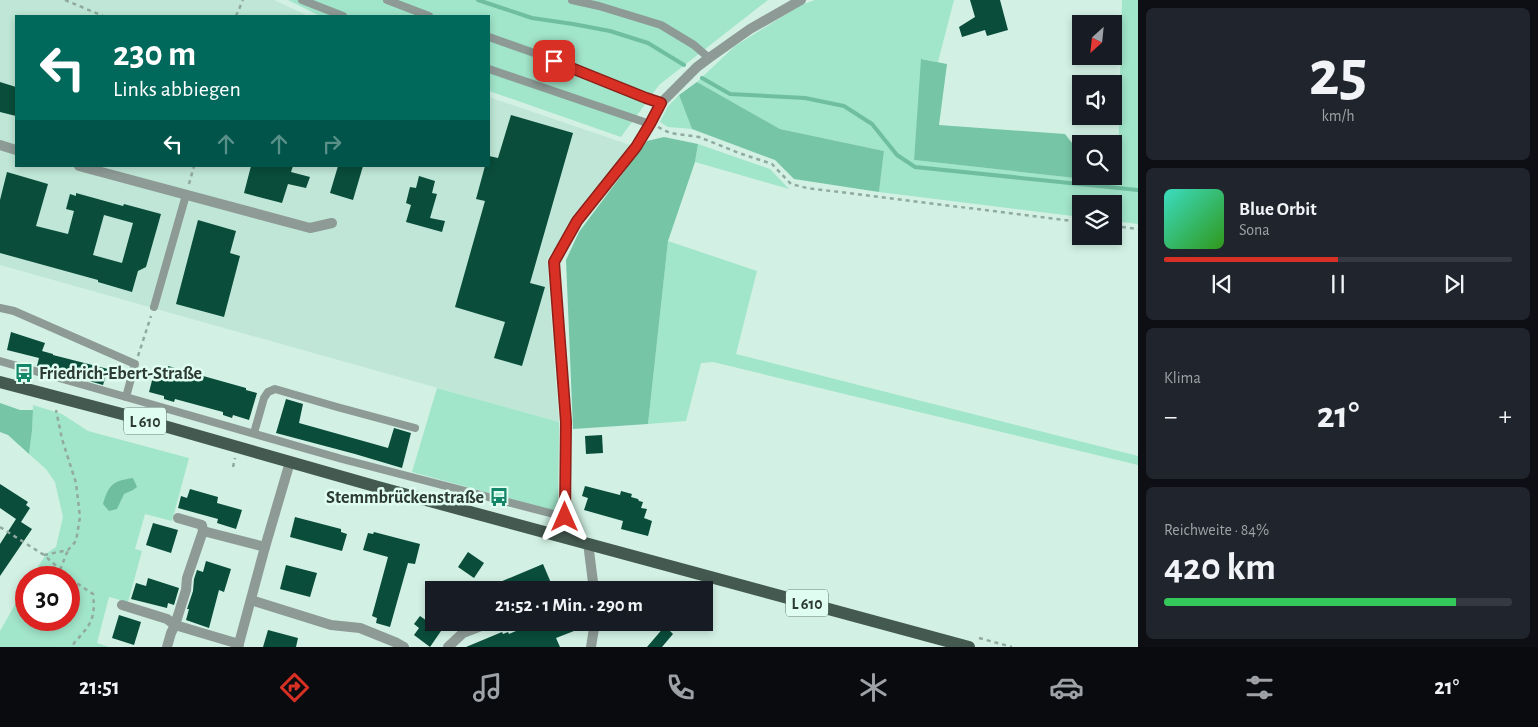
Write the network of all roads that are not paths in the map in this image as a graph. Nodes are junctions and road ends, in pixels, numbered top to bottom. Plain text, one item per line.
1 (302, 0) edge
2 (388, 0) edge
3 (572, 0) edge
4 (801, 0) edge
5 (340, 15) edge
6 (426, 15) edge
7 (490, 37) edge
8 (709, 58) junction
9 (490, 69) edge
10 (661, 103) junction
11 (650, 124) junction
12 (0, 145) edge
13 (15, 150) edge
14 (83, 167) edge
15 (186, 194) junction
16 (332, 223) dead end
17 (154, 307) road end
18 (0, 308) edge
19 (0, 361) edge
20 (0, 382) edge
21 (126, 396) junction
22 (415, 428) dead end
23 (254, 433) junction
24 (290, 462) junction
25 (565, 517) junction
26 (178, 518) dead end
27 (203, 531) junction
28 (565, 537) junction
29 (588, 543) junction
30 (265, 547) junction
31 (593, 581) edge
32 (252, 600) junction
33 (122, 605) dead end
34 (175, 625) junction
35 (470, 631) edge
36 (594, 631) edge
37 (238, 646) edge
38 (167, 647) edge
39 (404, 647) edge
40 (448, 647) edge
41 (591, 647) edge
42 (969, 647) edge

1 - 5 lane
2 - 6 lane
3 - 8 lane
4 - 8 street
7 - 10 lane
8 - 10 street
9 - 11 lane
10 - 11 street
11 - 25 street
12 - 13 street
14 - 15 street
15 - 16 street
15 - 17 lane
18 - 21 lane
19 - 21 lane
20 - 24 main road, L 610
21 - 23 lane
22 - 23 lane
23 - 25 lane
24 - 28 main road, L 610
24 - 30 street
25 - 28 street
26 - 27 street
27 - 30 street
27 - 34 street
28 - 29 main road, L 610
29 - 31 street
29 - 42 main road, L 610
30 - 32 street
32 - 37 street
32 - 39 street
33 - 34 street
34 - 37 street
34 - 38 street
35 - 40 street
36 - 41 street

